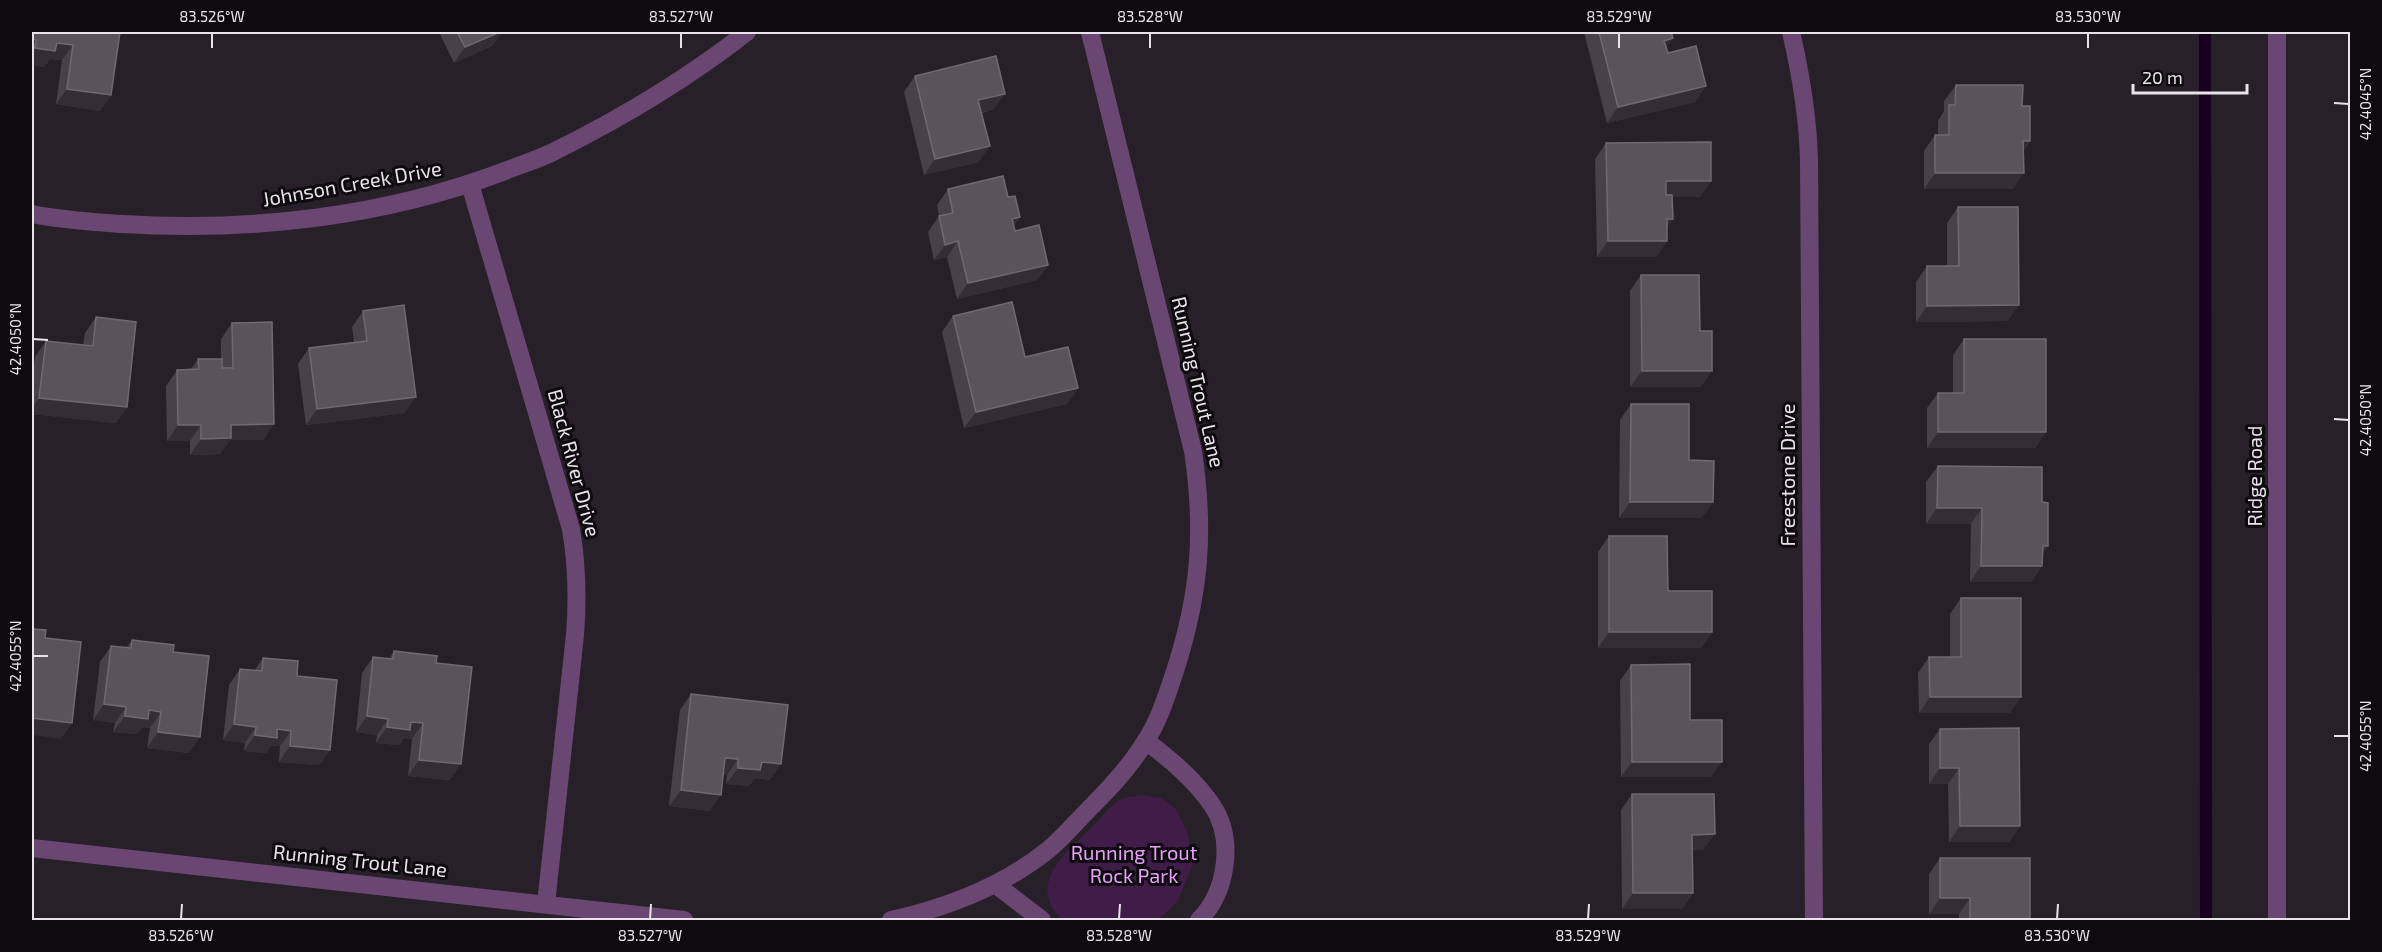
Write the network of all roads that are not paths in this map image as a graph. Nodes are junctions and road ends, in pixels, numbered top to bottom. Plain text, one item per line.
1 (747, 32) edge
2 (1090, 32) edge
3 (1791, 32) edge
4 (2277, 32) edge
5 (470, 184) junction
6 (32, 214) edge
7 (1146, 741) junction
8 (32, 848) edge
9 (994, 884) junction
10 (546, 904) junction
11 (684, 921) edge
12 (891, 921) edge
13 (1042, 921) edge
14 (1199, 921) edge
15 (1814, 921) edge
16 (2277, 921) edge

1 - 5 street, Johnson Creek Drive
2 - 7 street, Running Trout Lane
3 - 15 street, Freestone Drive
4 - 16 street, Ridge Road
5 - 6 street, Johnson Creek Drive
5 - 10 street, Black River Drive
7 - 9 street, Running Trout Lane
7 - 14 street
8 - 10 street, Running Trout Lane
9 - 12 street, Running Trout Lane
9 - 13 street
10 - 11 street, Running Trout Lane

